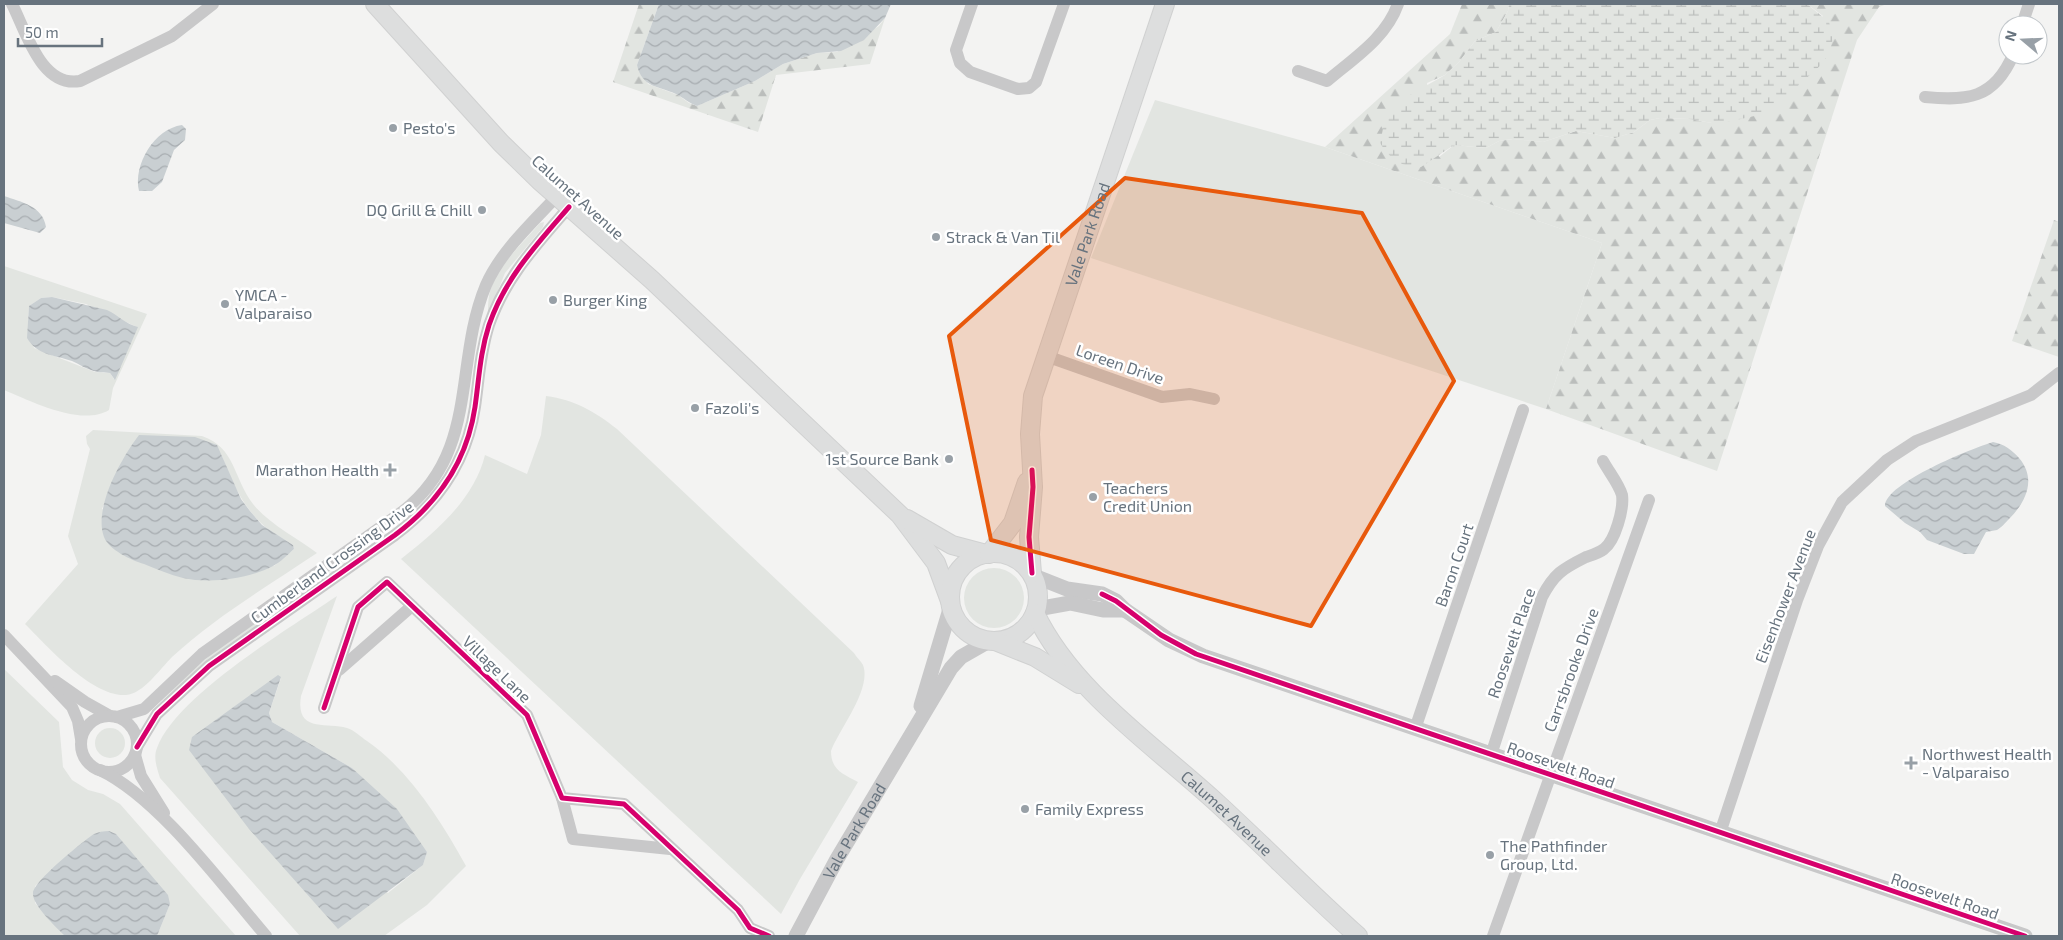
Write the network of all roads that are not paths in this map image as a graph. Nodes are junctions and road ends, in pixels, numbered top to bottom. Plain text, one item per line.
1 (12, 4) edge
2 (213, 4) edge
3 (376, 4) edge
4 (972, 4) edge
5 (1064, 4) edge
6 (1165, 4) edge
7 (1398, 4) edge
8 (2008, 65) edge
9 (1298, 71) dead end
10 (1925, 97) dead end
11 (563, 201) junction
12 (1046, 356) junction
13 (2059, 373) edge
14 (1214, 399) dead end
15 (1523, 410) dead end
16 (1604, 461) dead end
17 (1032, 470) junction
18 (1649, 500) dead end
19 (900, 515) junction
20 (987, 554) junction
21 (1033, 574) junction
22 (950, 604) junction
23 (412, 606) junction
24 (1124, 610) junction
25 (1036, 611) junction
26 (4, 635) edge
27 (992, 641) junction
28 (37, 668) junction
29 (338, 671) junction
30 (1092, 692) junction
31 (324, 708) dead end
32 (113, 716) junction
33 (915, 726) junction
34 (1415, 729) junction
35 (81, 742) junction
36 (136, 751) junction
37 (1491, 754) junction
38 (100, 770) junction
39 (1551, 775) junction
40 (562, 798) junction
41 (1720, 833) junction
42 (183, 840) junction
43 (670, 849) junction
44 (2016, 935) edge
45 (266, 936) edge
46 (769, 936) edge
47 (796, 936) edge
48 (1358, 936) edge
49 (1493, 936) edge

1 - 2 street
3 - 11 main road, Calumet Avenue
4 - 5 street
6 - 12 main road, Vale Park Road
7 - 9 street
8 - 10 street
11 - 19 main road, Calumet Avenue
11 - 32 street, Cumberland Crossing Drive
11 - 36 street, Cumberland Crossing Drive
12 - 14 street, Loreen Drive
12 - 17 main road, Vale Park Road
13 - 41 street, Eisenhower Avenue
15 - 34 street, Baron Court
16 - 37 street, Roosevelt Place
17 - 20 main road, Vale Park Road
17 - 21 main road, Vale Park Road
18 - 39 street, Carrsbrooke Drive
19 - 20 main road, Calumet Avenue
19 - 22 main road, Calumet Avenue
20 - 21 main road
20 - 22 main road
21 - 24 street, Roosevelt Road
21 - 25 main road
22 - 27 main road
22 - 33 street, Vale Park Road
23 - 29 street, Village Lane
23 - 29 street, Village Lane
23 - 40 street, Village Lane
24 - 25 street
24 - 34 street, Roosevelt Road
25 - 27 main road
25 - 30 main road, Calumet Avenue
26 - 28 street
27 - 30 main road, Calumet Avenue
27 - 33 street, Vale Park Road
28 - 32 street
28 - 35 street
29 - 31 street, Village Lane
30 - 48 main road, Calumet Avenue
32 - 35 street
32 - 36 street
33 - 47 street, Vale Park Road
34 - 37 street, Roosevelt Road
35 - 38 street
36 - 38 street
36 - 42 street
37 - 39 street, Roosevelt Road
38 - 42 street
39 - 41 street, Roosevelt Road
39 - 49 street, Carrsbrooke Drive
40 - 43 street
40 - 43 street, Village Lane
41 - 44 street, Roosevelt Road
42 - 45 street
43 - 46 street

